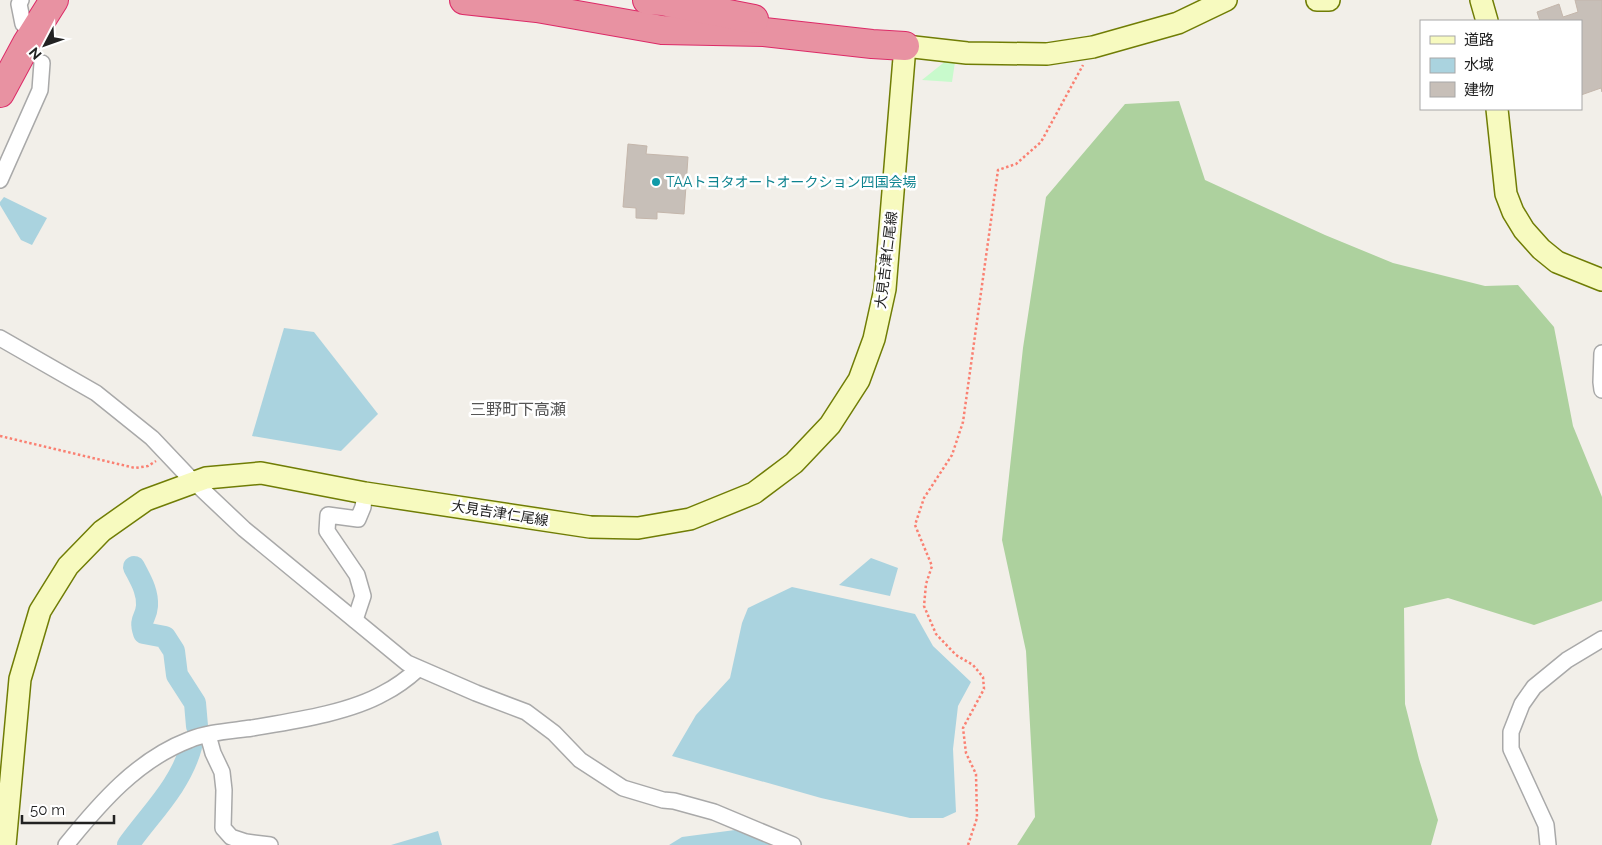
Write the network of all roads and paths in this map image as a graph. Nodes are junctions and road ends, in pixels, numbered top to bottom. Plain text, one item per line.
1 (21, 0) edge
2 (54, 0) edge
3 (464, 0) edge
4 (647, 0) edge
5 (1226, 0) edge
6 (1317, 0) edge
7 (1329, 0) edge
8 (1481, 0) edge
9 (1487, 20) edge
10 (23, 24) dead end
11 (906, 46) junction
12 (1092, 47) junction
13 (42, 63) dead end
14 (0, 93) edge
15 (1497, 110) edge
16 (0, 180) edge
17 (1602, 280) edge
18 (0, 338) edge
19 (1602, 353) edge
20 (1602, 390) edge
21 (0, 436) edge
22 (168, 455) junction
23 (195, 482) junction
24 (364, 493) junction
25 (355, 620) junction
26 (1602, 639) edge
27 (418, 669) junction
28 (208, 735) junction
29 (5, 845) edge
30 (66, 845) edge
31 (270, 845) edge
32 (793, 845) edge
33 (968, 845) edge
34 (1548, 845) edge

1 - 10 street
2 - 14 highway
3 - 11 highway
4 - 11 highway
5 - 12 main road
6 - 7 main road
8 - 9 main road
11 - 12 main road
11 - 24 main road, 大見吉津仁尾線
12 - 33 path
13 - 16 street
15 - 17 main road
18 - 22 street
19 - 20 street
21 - 22 path
22 - 23 street
23 - 24 main road, 大見吉津仁尾線
23 - 25 street
23 - 29 main road, 大見吉津仁尾線
24 - 25 street
25 - 27 street
26 - 34 street
27 - 28 street
27 - 32 street
28 - 30 street
28 - 31 street

